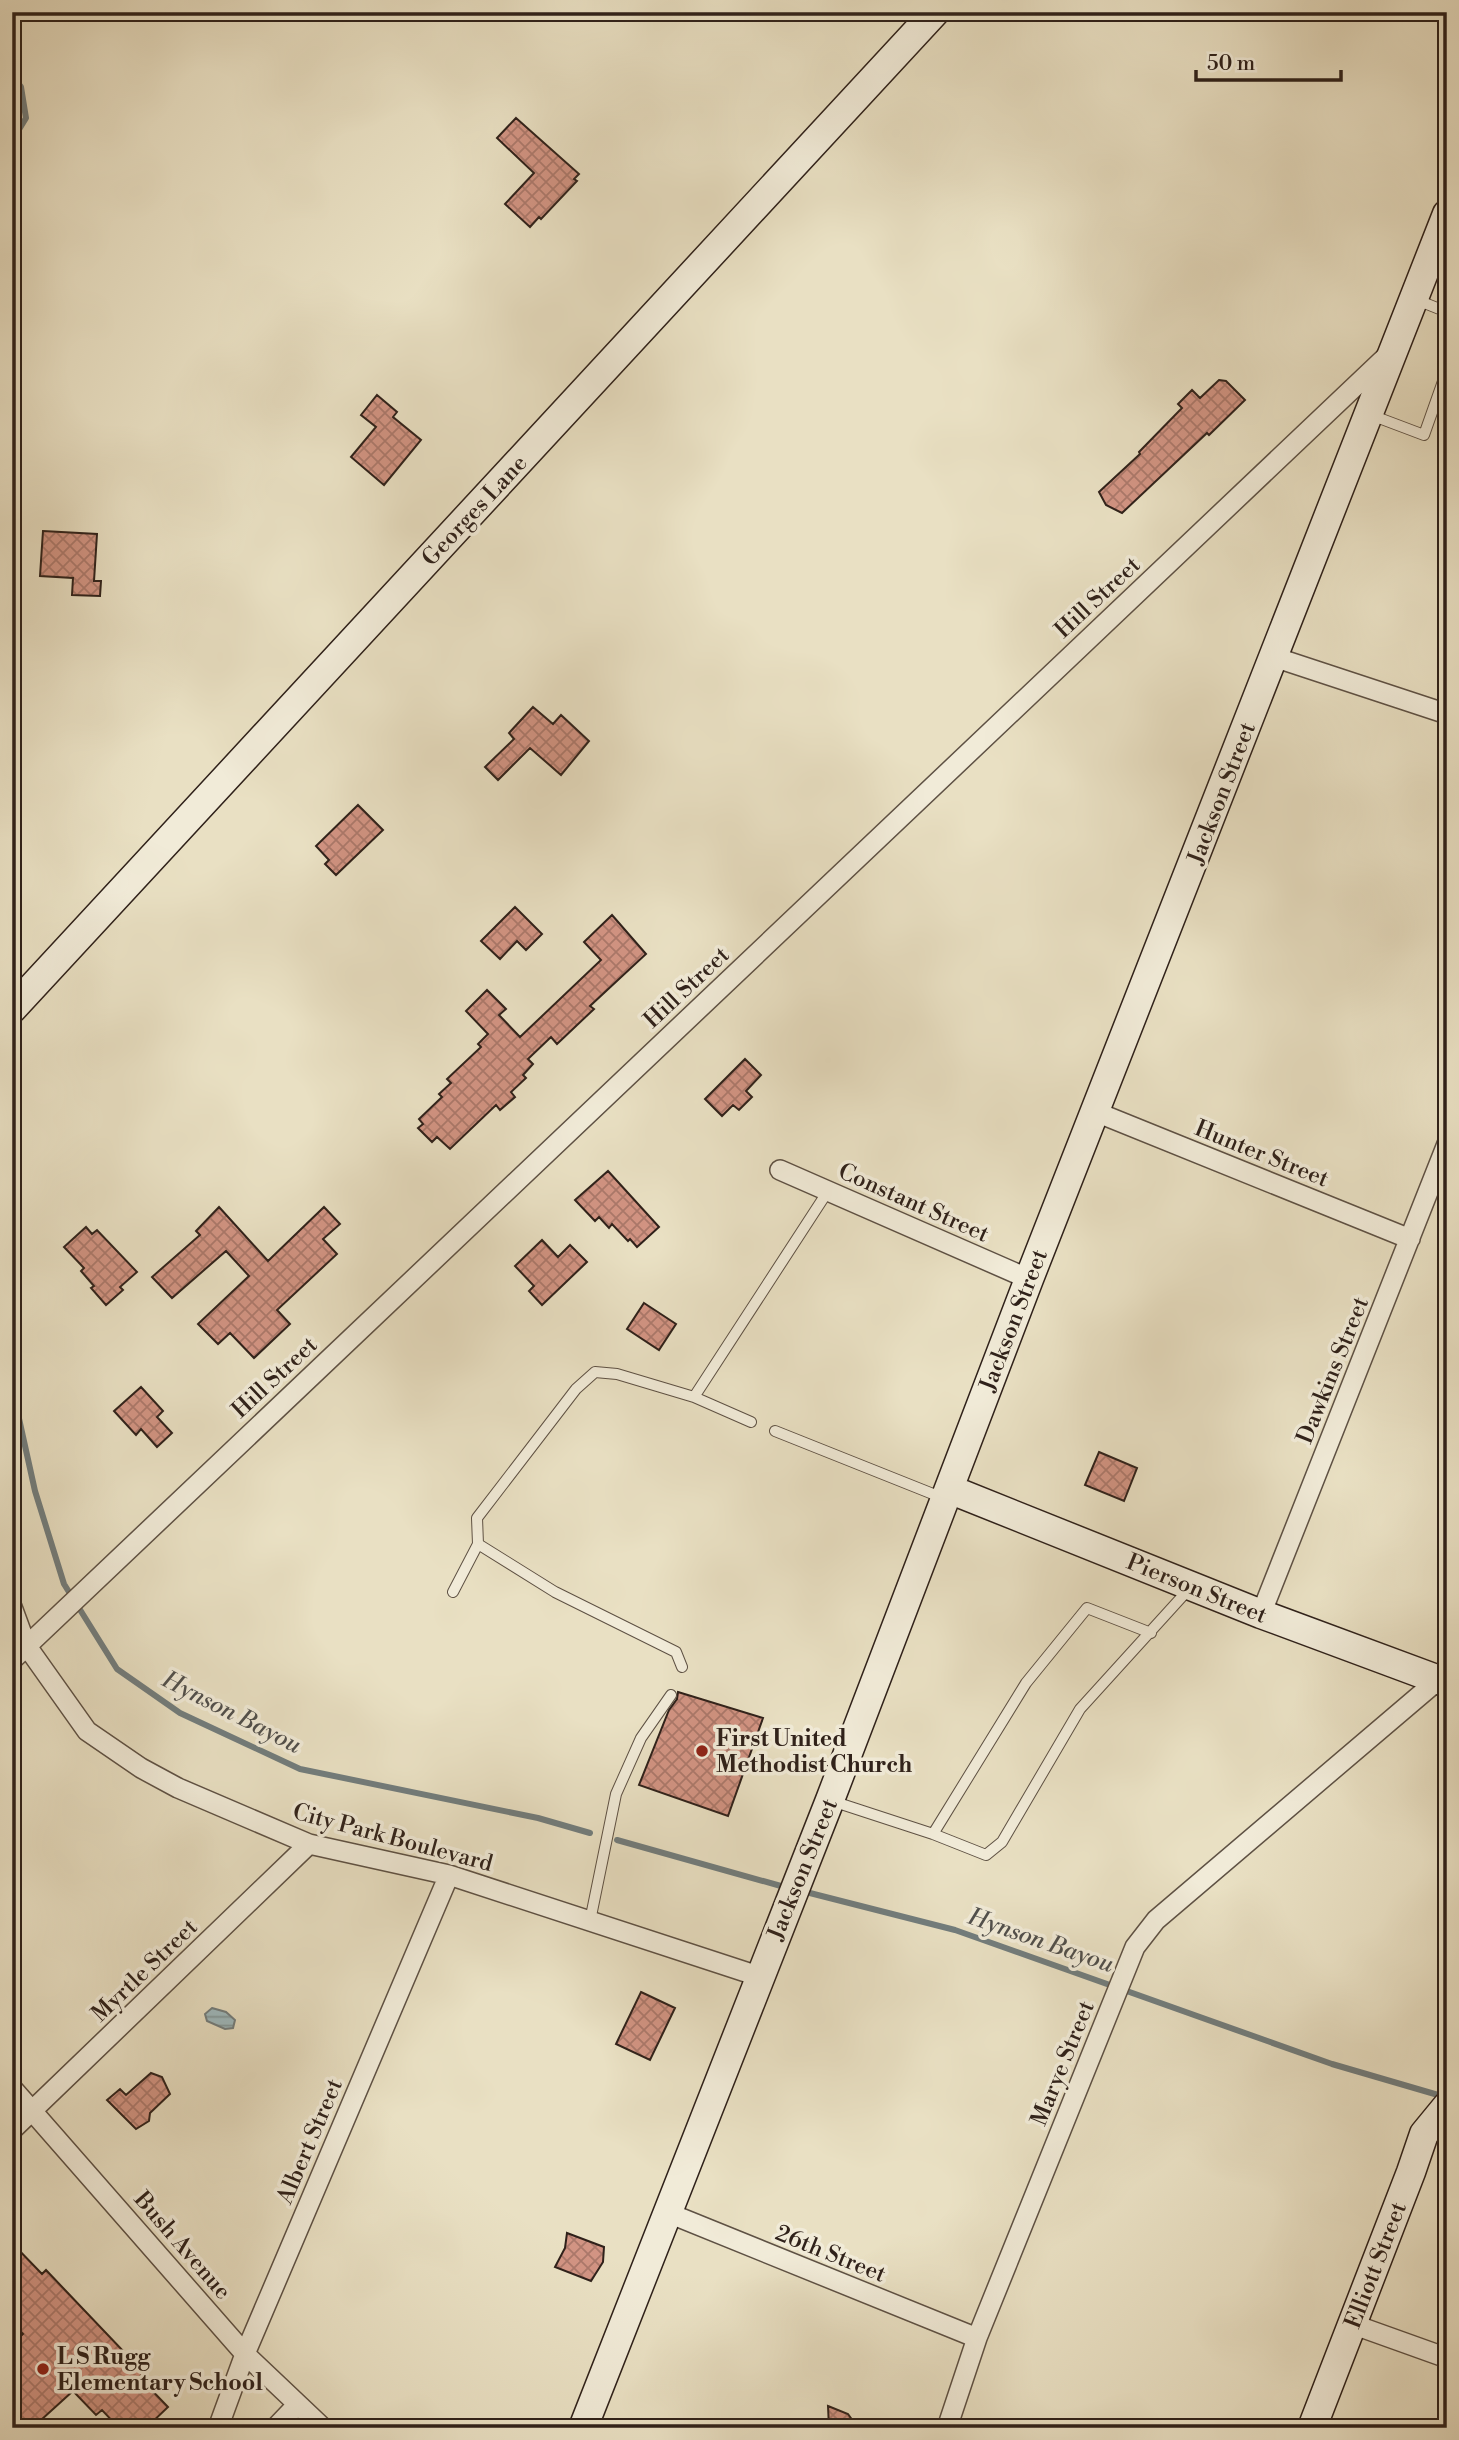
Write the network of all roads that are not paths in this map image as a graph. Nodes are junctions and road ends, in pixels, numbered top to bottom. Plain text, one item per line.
1 (935, 12) edge
2 (1447, 214) edge
3 (1414, 298) junction
4 (1447, 312) edge
5 (1394, 350) junction
6 (1447, 370) edge
7 (1368, 415) junction
8 (1274, 657) junction
9 (1447, 714) edge
10 (12, 1009) edge
11 (1096, 1112) junction
12 (1447, 1144) edge
13 (780, 1170) dead end
14 (828, 1191) junction
15 (1410, 1239) junction
16 (1029, 1279) junction
17 (694, 1397) junction
18 (751, 1422) dead end
19 (775, 1431) dead end
20 (947, 1494) junction
21 (478, 1544) junction
22 (1191, 1586) junction
23 (453, 1592) dead end
24 (12, 1607) edge
25 (1261, 1614) junction
26 (1151, 1633) junction
27 (19, 1653) edge
28 (682, 1667) dead end
29 (1444, 1678) edge
30 (671, 1695) dead end
31 (830, 1800) junction
32 (933, 1834) junction
33 (309, 1844) junction
34 (449, 1875) junction
35 (590, 1921) junction
36 (758, 1976) junction
37 (12, 2088) edge
38 (1447, 2106) edge
39 (33, 2110) junction
40 (12, 2130) edge
41 (666, 2213) junction
42 (1352, 2324) junction
43 (977, 2338) junction
44 (245, 2354) junction
45 (1447, 2358) edge
46 (297, 2405) junction
47 (218, 2428) edge
48 (275, 2428) edge
49 (323, 2428) edge
50 (583, 2428) edge
51 (947, 2428) edge
52 (1312, 2428) edge

1 - 10 main road, Georges Lane
2 - 3 main road, Jackson Street
3 - 4 lane
3 - 5 main road, Jackson Street
5 - 7 main road, Jackson Street
5 - 27 street, Hill Street
6 - 7 lane
7 - 8 main road, Jackson Street
8 - 9 street
8 - 11 main road, Jackson Street
11 - 15 street, Hunter Street
11 - 16 main road, Jackson Street
12 - 15 street, Dawkins Street
13 - 14 street, Constant Street
14 - 16 street, Constant Street
14 - 17 lane
15 - 25 street, Dawkins Street
16 - 20 main road, Jackson Street
17 - 18 lane
17 - 21 lane
19 - 20 lane
20 - 22 main road, Pierson Street
20 - 31 main road, Jackson Street
21 - 23 lane
21 - 28 lane
22 - 25 main road, Pierson Street
22 - 26 lane
24 - 27 street, City Park Boulevard
25 - 29 main road, Pierson Street
26 - 32 lane
26 - 32 lane
27 - 33 street, City Park Boulevard
29 - 43 street, Marye Street
30 - 35 lane
31 - 32 lane
31 - 36 main road, Jackson Street
33 - 34 street, City Park Boulevard
33 - 39 street, Myrtle Street
34 - 35 street, City Park Boulevard
34 - 44 street, Albert Street
35 - 36 street, City Park Boulevard
36 - 41 main road, Jackson Street
37 - 39 street, Bush Avenue
38 - 42 main road, Elliott Street
39 - 40 street, Myrtle Street
39 - 44 street, Bush Avenue
41 - 43 street, 26th Street
41 - 50 main road, Jackson Street
42 - 45 street
42 - 52 main road, Elliott Street
43 - 51 street, Marye Street
44 - 46 street, Bush Avenue
44 - 47 street, Albert Street
46 - 48 street
46 - 49 street, Bush Avenue

